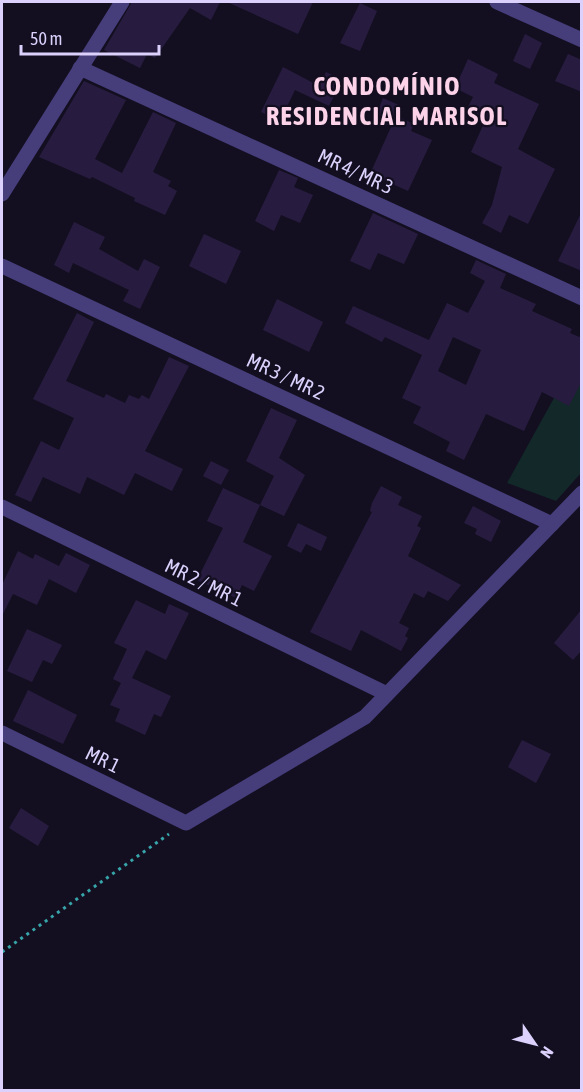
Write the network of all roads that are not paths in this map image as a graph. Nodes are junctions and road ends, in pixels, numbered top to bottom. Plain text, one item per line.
1 (122, 2) edge
2 (497, 2) edge
3 (582, 40) edge
4 (80, 68) junction
5 (2, 194) edge
6 (2, 266) edge
7 (582, 298) edge
8 (582, 494) edge
9 (2, 507) edge
10 (552, 524) junction
11 (387, 694) junction
12 (2, 733) edge

1 - 4 street
2 - 3 street
4 - 5 street
4 - 7 street, MR 4/ MR 3
6 - 10 street, MR 3 / MR 2
8 - 10 street
9 - 11 street, MR 2 / MR 1
10 - 11 street
11 - 12 street, MR 1

